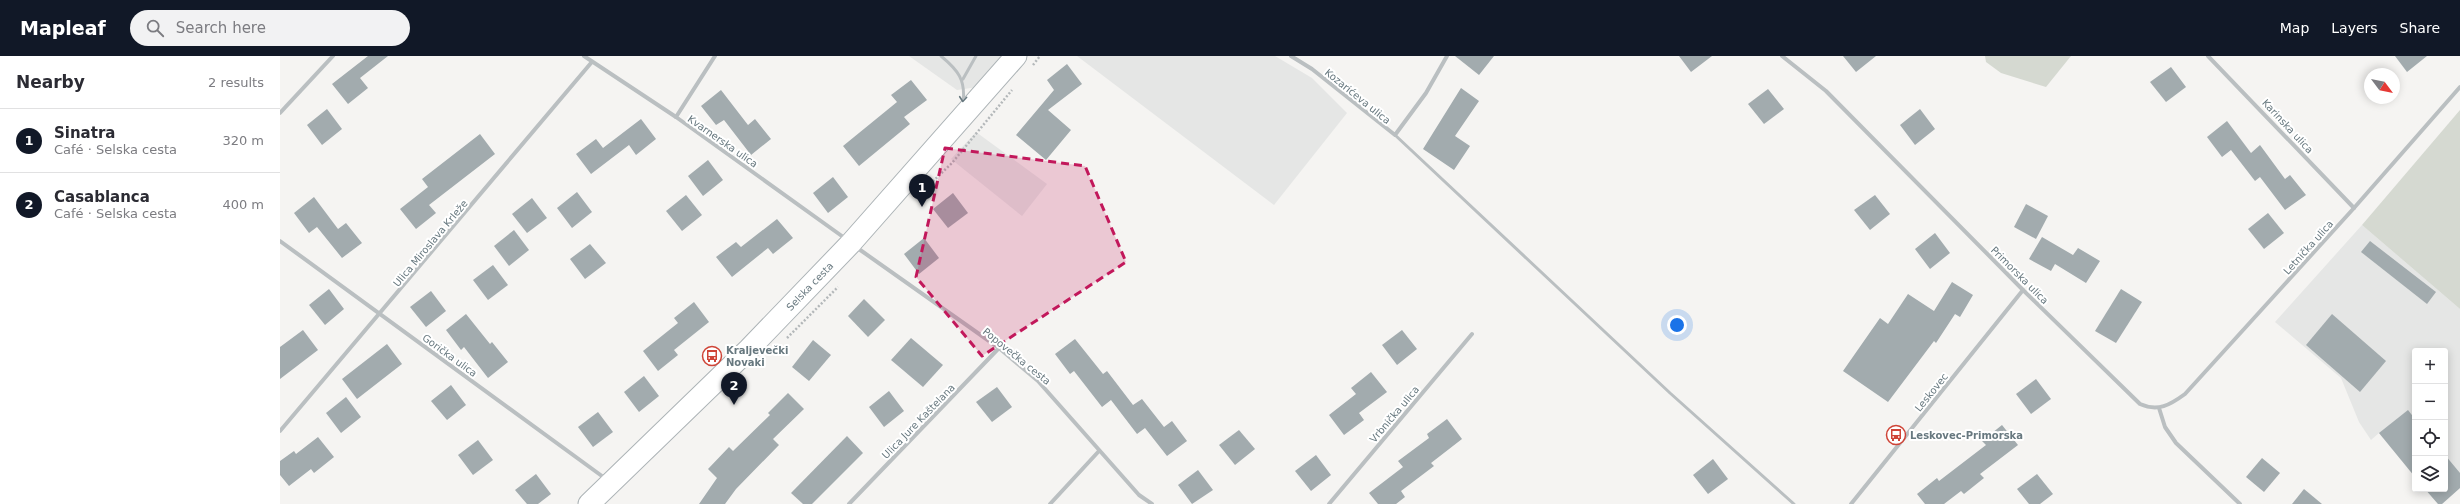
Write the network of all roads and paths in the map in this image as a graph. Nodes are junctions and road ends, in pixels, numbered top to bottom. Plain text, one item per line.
1 (333, 56) edge
2 (584, 56) edge
3 (715, 56) edge
4 (941, 56) edge
5 (976, 56) edge
6 (1016, 56) edge
7 (1291, 56) edge
8 (1447, 56) edge
9 (1782, 56) edge
10 (2208, 56) edge
11 (591, 63) junction
12 (963, 79) junction
13 (2460, 87) edge
14 (1005, 99) dead end
15 (280, 112) edge
16 (676, 117) junction
17 (961, 118) junction
18 (1395, 135) junction
19 (926, 188) dead end
20 (2354, 208) junction
21 (280, 241) edge
22 (851, 243) junction
23 (2023, 290) junction
24 (381, 314) junction
25 (1472, 334) dead end
26 (998, 348) junction
27 (2159, 408) junction
28 (280, 431) edge
29 (1099, 451) junction
30 (611, 483) junction
31 (589, 504) edge
32 (849, 504) edge
33 (1050, 504) edge
34 (1152, 504) edge
35 (1329, 504) edge
36 (1794, 504) edge
37 (1851, 504) edge
38 (2240, 504) edge

1 - 15 street
2 - 11 street, Kvarnerska ulica
3 - 16 street
4 - 12 lane
5 - 12 lane
6 - 17 main road, Selska cesta
7 - 18 street, Kozarićeva ulica
8 - 18 street
9 - 23 street, Primorska ulica
10 - 20 street, Karinska ulica
11 - 16 street, Kvarnerska ulica
11 - 24 street, Ulica Miroslava Krleže
12 -> 17 lane
13 - 20 street, Letnička ulica
14 - 19 path
16 - 22 street, Kvarnerska ulica
17 - 22 main road, Selska cesta
18 - 36 lane
20 - 27 street, Letnička ulica
21 - 24 street, Gorička ulica
22 - 26 street, Popovečka cesta
22 - 30 main road, Selska cesta
23 - 27 street, Primorska ulica
23 - 37 street, Leskovec
24 - 28 street, Ulica Miroslava Krleže
24 - 30 street, Gorička ulica
25 - 35 street, Vrbnička ulica
26 - 29 street, Popovečka cesta
26 - 32 street, Ulica Jure Kaštelana
27 - 38 street
29 - 33 street
29 - 34 street, Popovečka cesta
30 - 31 main road, Selska cesta

